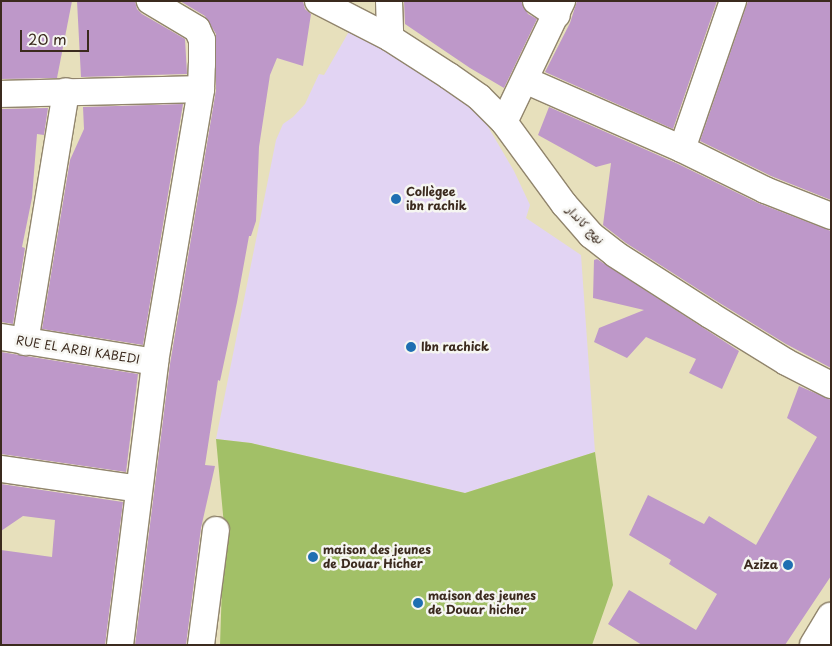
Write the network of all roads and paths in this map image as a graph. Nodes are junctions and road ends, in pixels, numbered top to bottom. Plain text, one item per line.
1 (150, 1) edge
2 (318, 1) edge
3 (389, 1) edge
4 (732, 1) edge
5 (552, 6) edge
6 (390, 38) junction
7 (525, 80) junction
8 (201, 89) junction
9 (66, 92) junction
10 (1, 94) edge
11 (504, 122) junction
12 (682, 149) junction
13 (831, 216) edge
14 (13, 340) edge
15 (155, 362) junction
16 (831, 385) edge
17 (1, 468) edge
18 (139, 489) junction
19 (216, 530) dead end
20 (831, 617) edge
21 (120, 645) edge
22 (201, 645) edge
23 (814, 645) edge

1 - 8 street
2 - 6 street, نهج كاندار
3 - 6 street
4 - 12 street
5 - 7 street
6 - 11 street, نهج كاندار
7 - 11 street
7 - 12 street
8 - 9 street
8 - 15 street
9 - 10 street
9 - 14 street
11 - 16 street, نهج كاندار
12 - 13 street
14 - 15 street, RUE EL ARBI KABEDI
15 - 18 street
17 - 18 street
18 - 21 street
19 - 22 street
20 - 23 street

